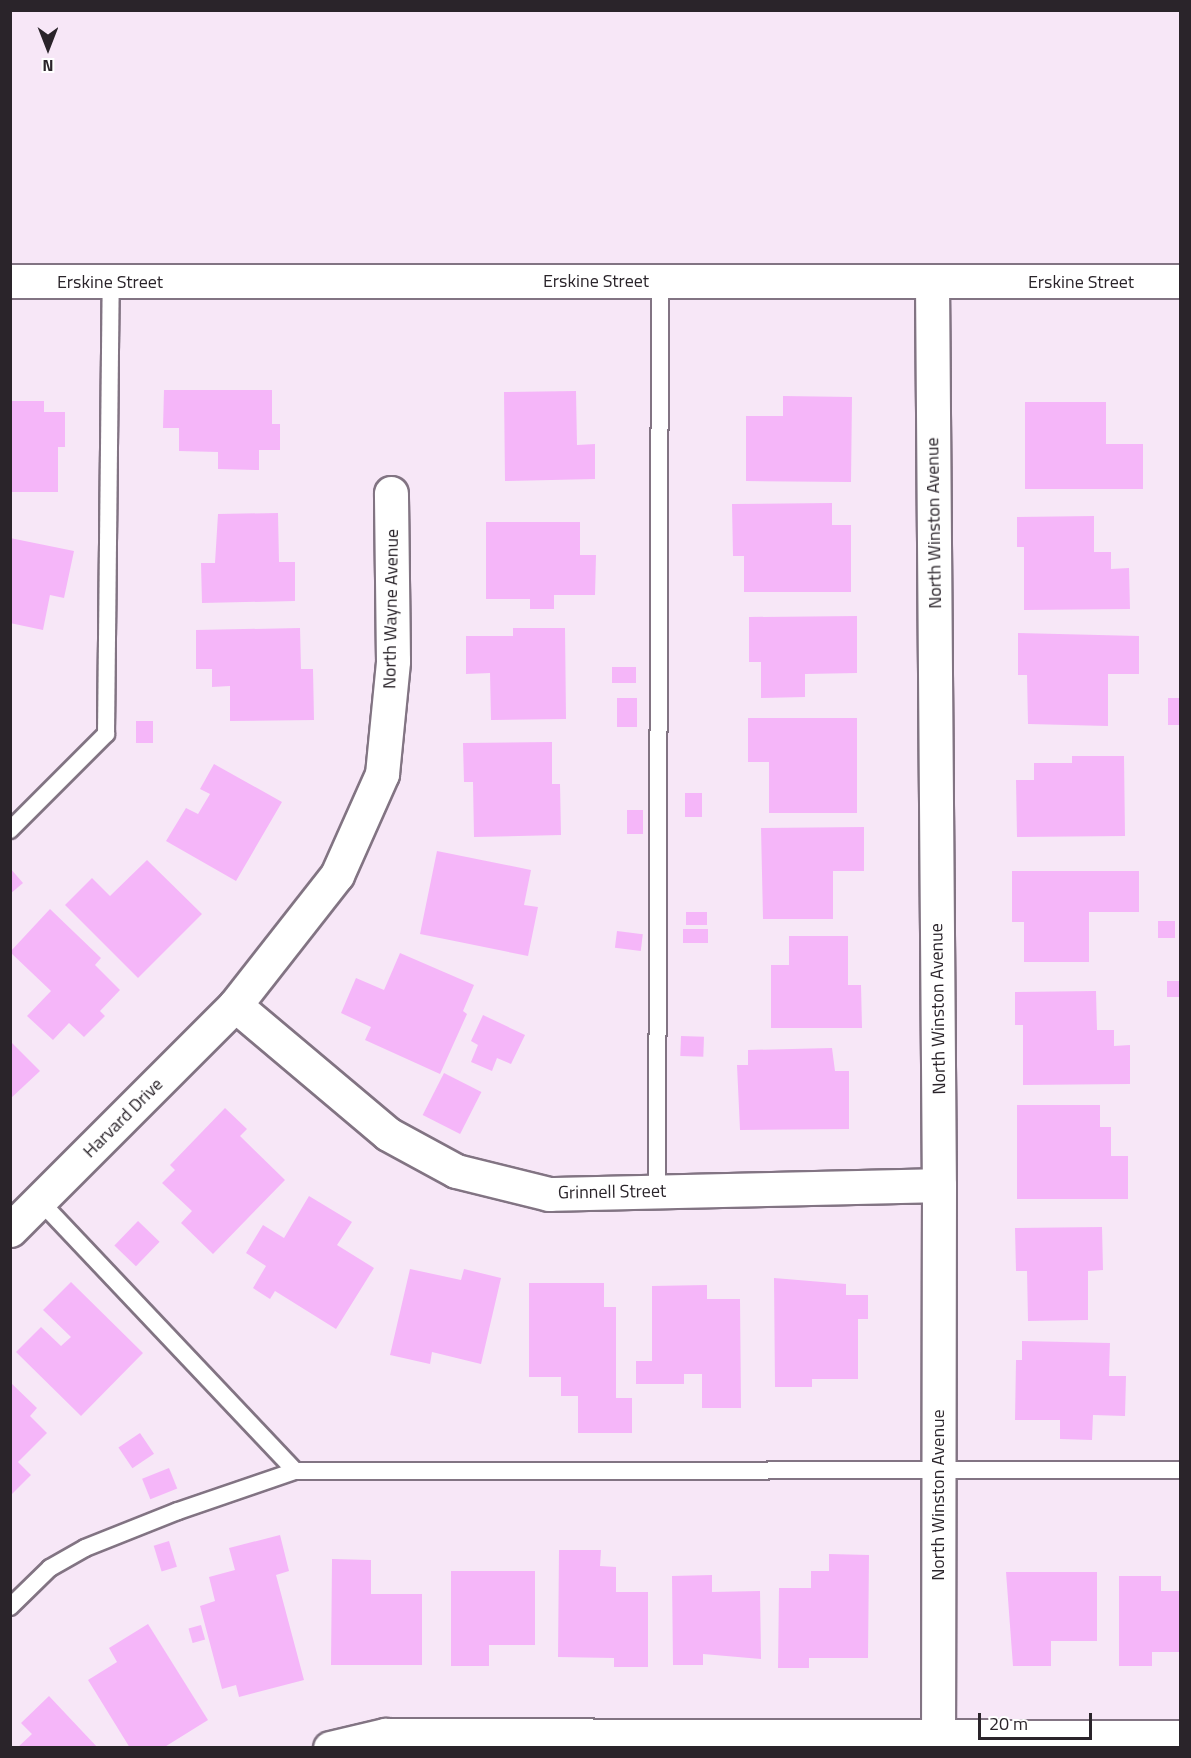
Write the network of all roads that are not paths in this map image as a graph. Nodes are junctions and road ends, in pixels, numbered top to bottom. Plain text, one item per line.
1 (10, 281) edge
2 (660, 281) junction
3 (1180, 281) edge
4 (111, 282) junction
5 (932, 282) junction
6 (391, 493) dead end
7 (10, 830) edge
8 (235, 1005) junction
9 (939, 1185) junction
10 (657, 1191) junction
11 (40, 1201) junction
12 (10, 1230) edge
13 (938, 1470) junction
14 (1180, 1470) edge
15 (295, 1471) junction
16 (10, 1607) edge
17 (938, 1737) junction
18 (1180, 1737) edge
19 (330, 1748) edge

1 - 4 street, Erskine Street
2 - 4 street, Erskine Street
2 - 5 street, Erskine Street
2 - 10 lane
3 - 5 street, Erskine Street
4 - 7 lane
5 - 9 street, North Winston Avenue
6 - 8 street, North Wayne Avenue
8 - 10 street, Grinnell Street
8 - 11 street, Harvard Drive
9 - 10 street, Grinnell Street
9 - 13 street, North Winston Avenue
11 - 12 street, Harvard Drive
11 - 15 lane
13 - 14 lane
13 - 15 lane
13 - 17 street, North Winston Avenue
15 - 16 lane
17 - 18 street
17 - 19 street

